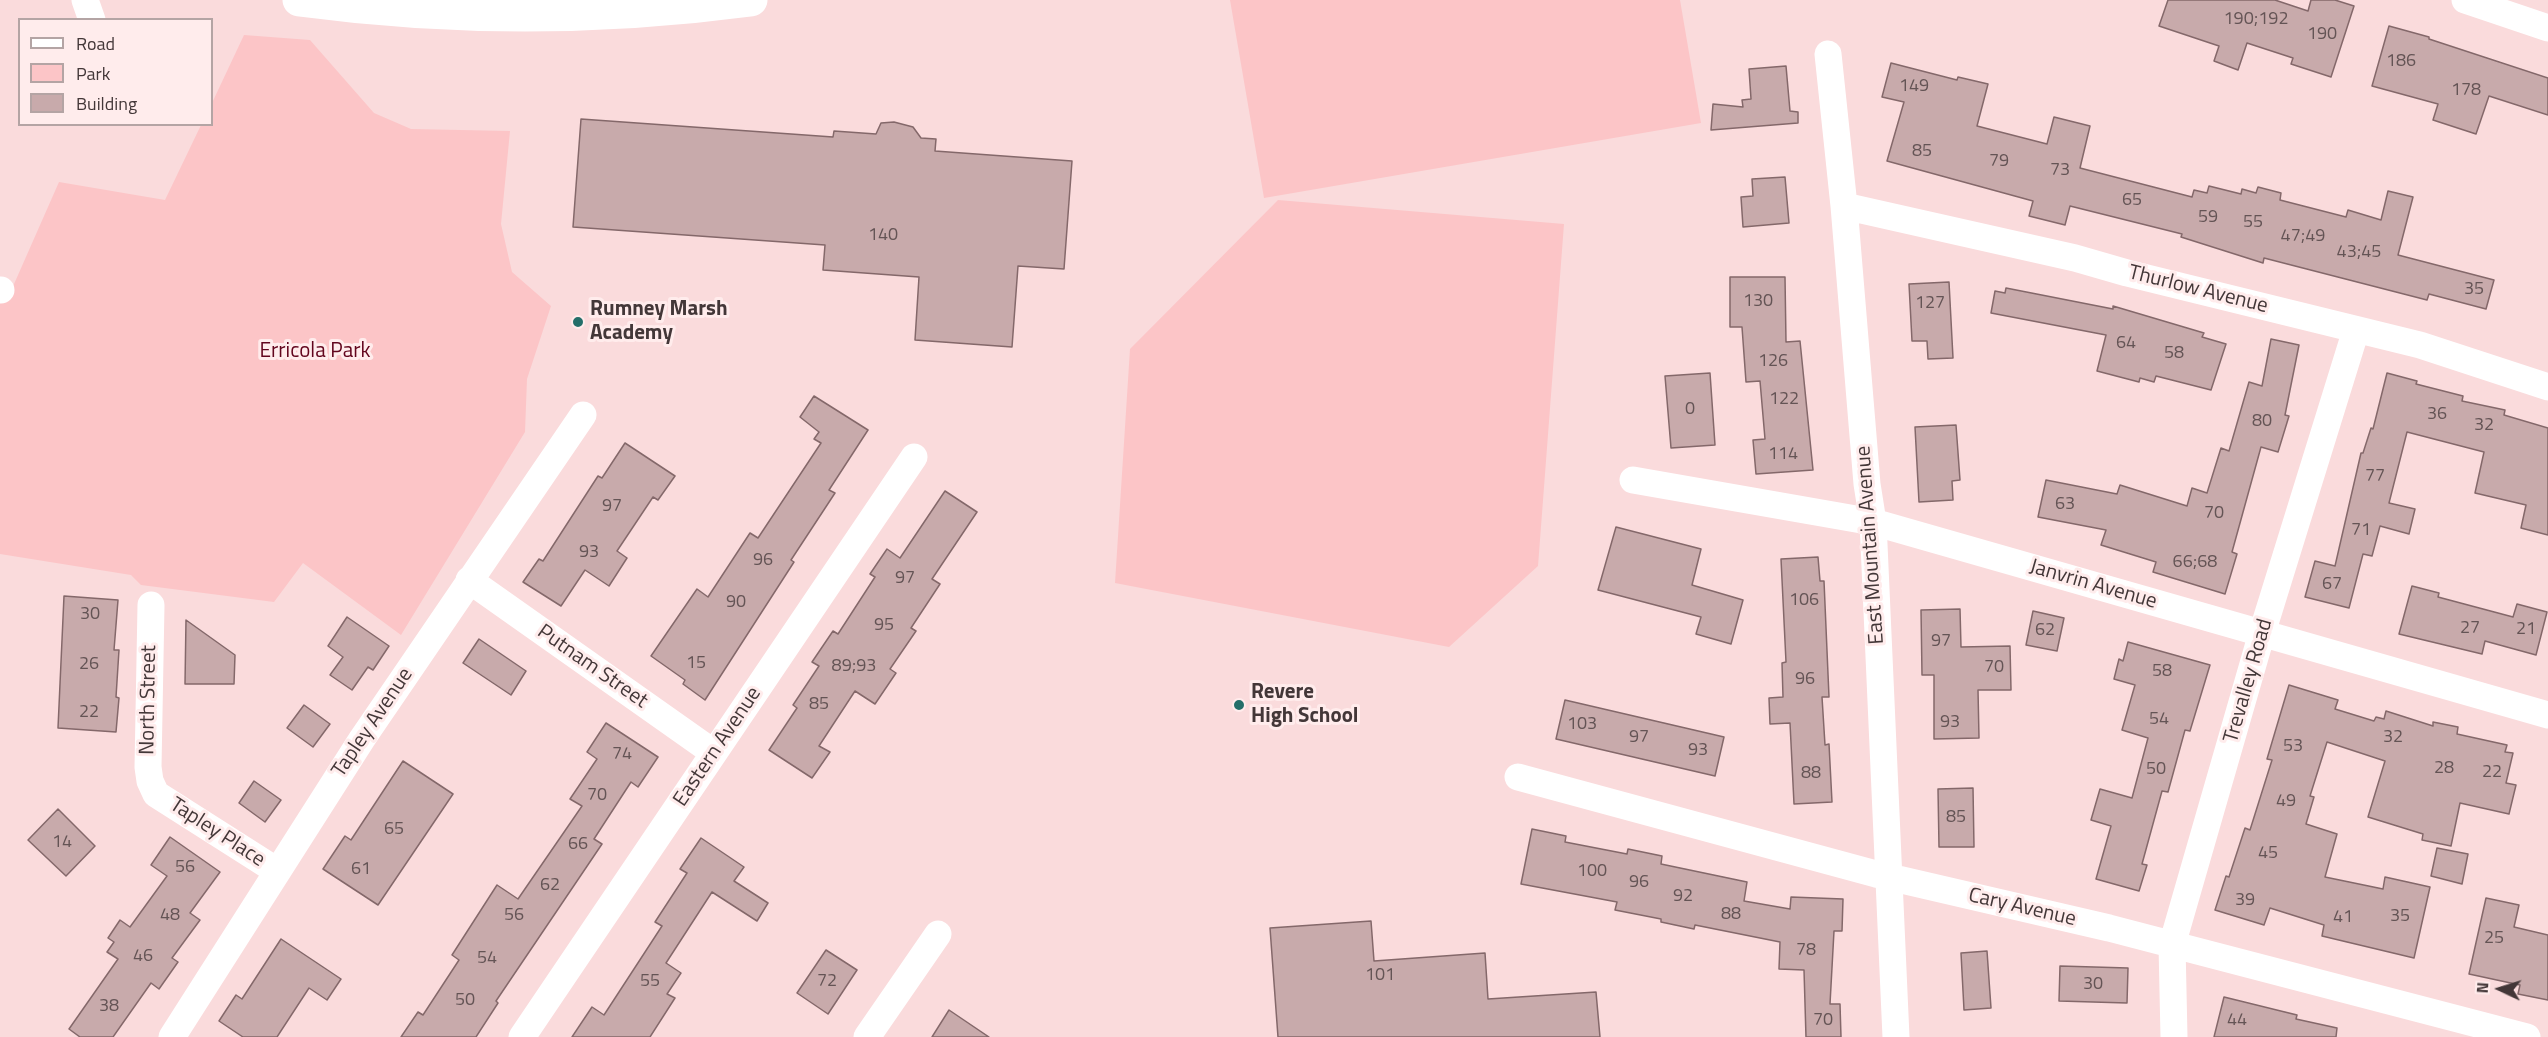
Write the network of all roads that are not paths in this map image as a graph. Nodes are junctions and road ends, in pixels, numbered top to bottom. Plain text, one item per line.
1 (84, 0) edge
2 (299, 0) edge
3 (751, 0) edge
4 (2465, 0) edge
5 (91, 18) edge
6 (2548, 28) edge
7 (1828, 54) dead end
8 (1844, 206) junction
9 (2356, 330) junction
10 (2548, 387) edge
11 (583, 415) dead end
12 (914, 457) dead end
13 (1633, 480) dead end
14 (1873, 522) junction
15 (469, 580) junction
16 (151, 605) dead end
17 (2262, 633) junction
18 (2548, 715) edge
19 (714, 753) junction
20 (1518, 777) dead end
21 (156, 794) joint
22 (277, 871) junction
23 (1890, 877) junction
24 (938, 934) dead end
25 (2172, 945) junction
26 (172, 1037) edge
27 (522, 1037) edge
28 (867, 1037) edge
29 (1896, 1037) edge
30 (2174, 1037) edge
31 (2527, 1037) edge

1 - 5 street
2 - 3 highway
4 - 6 street
7 - 8 street, East Mountain Avenue
8 - 9 street, Thurlow Avenue
8 - 14 street, East Mountain Avenue
9 - 10 street, Thurlow Avenue
9 - 17 street, Trevalley Road
11 - 15 street, Tapley Avenue
12 - 19 street, Eastern Avenue
13 - 14 street, Janvrin Avenue
14 - 17 street, Janvrin Avenue
14 - 23 street, East Mountain Avenue
15 - 19 street, Putnam Street
15 - 22 street, Tapley Avenue
16 - 21 street, North Street
17 - 18 street, Janvrin Avenue
17 - 25 street, Trevalley Road
19 - 27 street, Eastern Avenue
20 - 23 street, Cary Avenue
21 - 22 street, Tapley Place
22 - 26 street, Tapley Avenue
23 - 25 street, Cary Avenue
23 - 29 street, East Mountain Avenue
24 - 28 street
25 - 30 street, Trevalley Road
25 - 31 street, Cary Avenue

